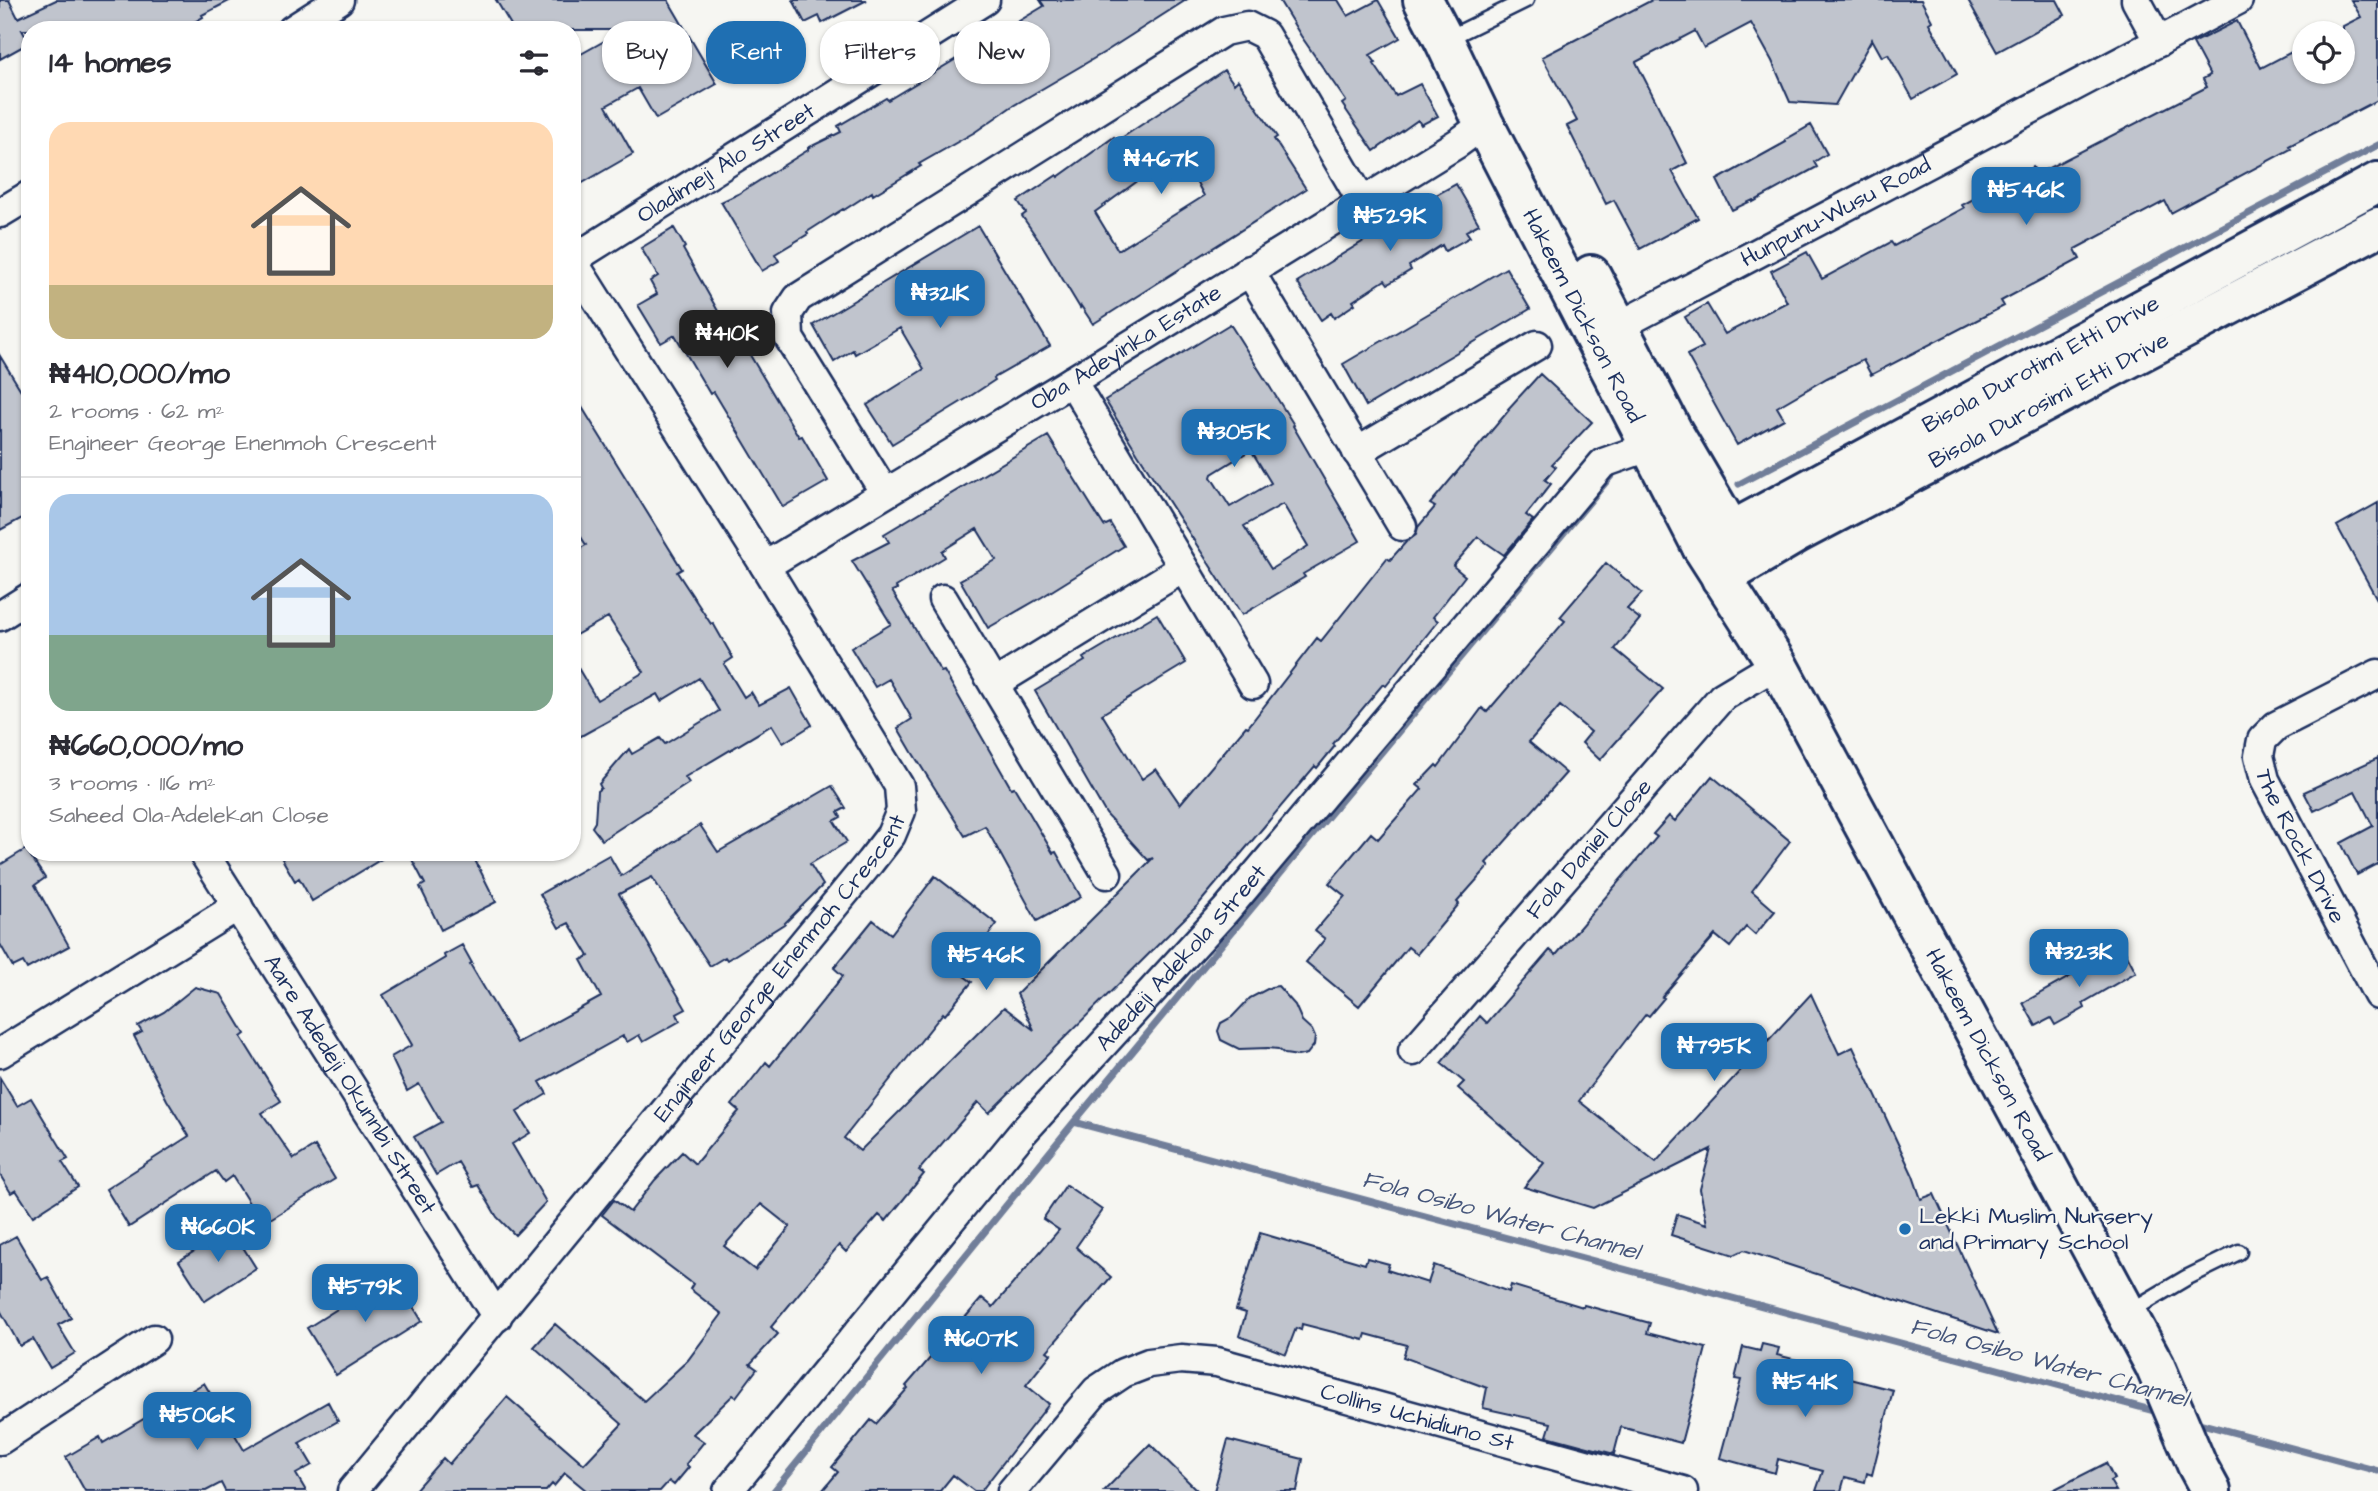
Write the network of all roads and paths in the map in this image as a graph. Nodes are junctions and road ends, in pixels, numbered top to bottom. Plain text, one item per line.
1 (339, 0) edge
2 (985, 0) edge
3 (1423, 0) edge
4 (1526, 0) edge
5 (2136, 0) edge
6 (2238, 0) edge
7 (1453, 16) edge
8 (306, 21) edge
9 (2160, 42) junction
10 (1484, 124) junction
11 (2378, 182) edge
12 (21, 200) edge
13 (1362, 201) junction
14 (0, 213) edge
15 (2378, 227) edge
16 (581, 254) edge
17 (1249, 270) junction
18 (581, 274) edge
19 (1619, 326) junction
20 (1537, 345) dead end
21 (1072, 381) junction
22 (1651, 446) junction
23 (1357, 452) junction
24 (885, 493) junction
25 (1402, 526) dead end
26 (1726, 554) junction
27 (765, 566) junction
28 (1183, 568) junction
29 (943, 599) dead end
30 (21, 603) edge
31 (0, 616) edge
32 (1777, 664) junction
33 (2378, 674) edge
34 (994, 684) junction
35 (1253, 684) dead end
36 (209, 861) edge
37 (1107, 874) dead end
38 (238, 906) junction
39 (2378, 995) edge
40 (1413, 1051) dead end
41 (0, 1053) edge
42 (2239, 1252) dead end
43 (2126, 1314) junction
44 (497, 1317) junction
45 (154, 1339) dead end
46 (0, 1440) edge
47 (2204, 1478) edge
48 (352, 1491) edge
49 (728, 1491) edge
50 (1012, 1491) edge
51 (1683, 1491) edge

1 - 8 street
2 - 16 street, Oladimeji Alo Street
3 - 10 main road, Hakeem Dickson Road
4 - 7 lane
5 - 9 street
6 - 9 street, Hunpunu-Wusu Road
7 - 19 main road, Hakeem Dickson Road
9 - 19 street, Hunpunu-Wusu Road
10 - 13 street, Oba Adeyinka Estate
10 - 22 main road, Hakeem Dickson Road
11 - 26 main road, Bisola Durotimi Etti Drive
12 - 14 street
13 - 17 street, Oba Adeyinka Estate
13 - 24 street
15 - 26 main road, Bisola Durosimi Etti Drive
17 - 21 street, Oba Adeyinka Estate
17 - 23 street
18 - 27 street, Engineer George Enenmoh Crescent
19 - 26 main road, Hakeem Dickson Road
20 - 23 street
21 - 24 street, Oba Adeyinka Estate
21 - 28 street
22 - 26 main road, Hakeem Dickson Road
22 - 49 street, Adedeji Adekola Street
23 - 25 street
24 - 27 street, Oba Adeyinka Estate
26 - 32 main road, Hakeem Dickson Road
27 - 44 street, Engineer George Enenmoh Crescent
28 - 34 street
28 - 35 street
29 - 34 street
30 - 31 street
32 - 40 street, Fola Daniel Close
32 - 43 main road, Hakeem Dickson Road
33 - 39 street, The Rock Drive
34 - 37 street
36 - 38 street, Aare Adedeji Okunnbi Street
38 - 41 street
38 - 44 street, Aare Adedeji Okunnbi Street
42 - 43 lane
43 - 47 main road, Hakeem Dickson Road
44 - 48 street, Engineer George Enenmoh Crescent
45 - 46 street
50 - 51 street, Collins Uchidiuno St

